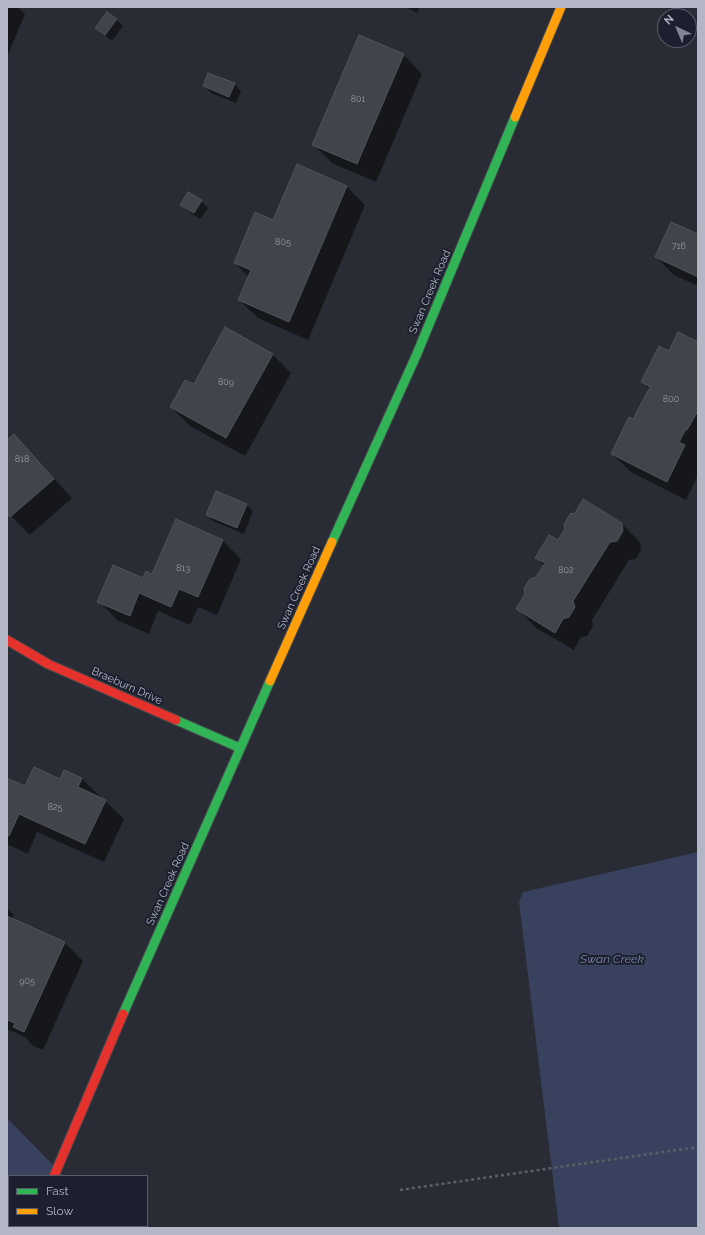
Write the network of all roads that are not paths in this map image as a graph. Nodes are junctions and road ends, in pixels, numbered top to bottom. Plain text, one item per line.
1 (561, 7) edge
2 (7, 640) edge
3 (240, 748) junction
4 (54, 1175) edge

1 - 3 street, Swan Creek Road
2 - 3 street, Braeburn Drive
3 - 4 street, Swan Creek Road

